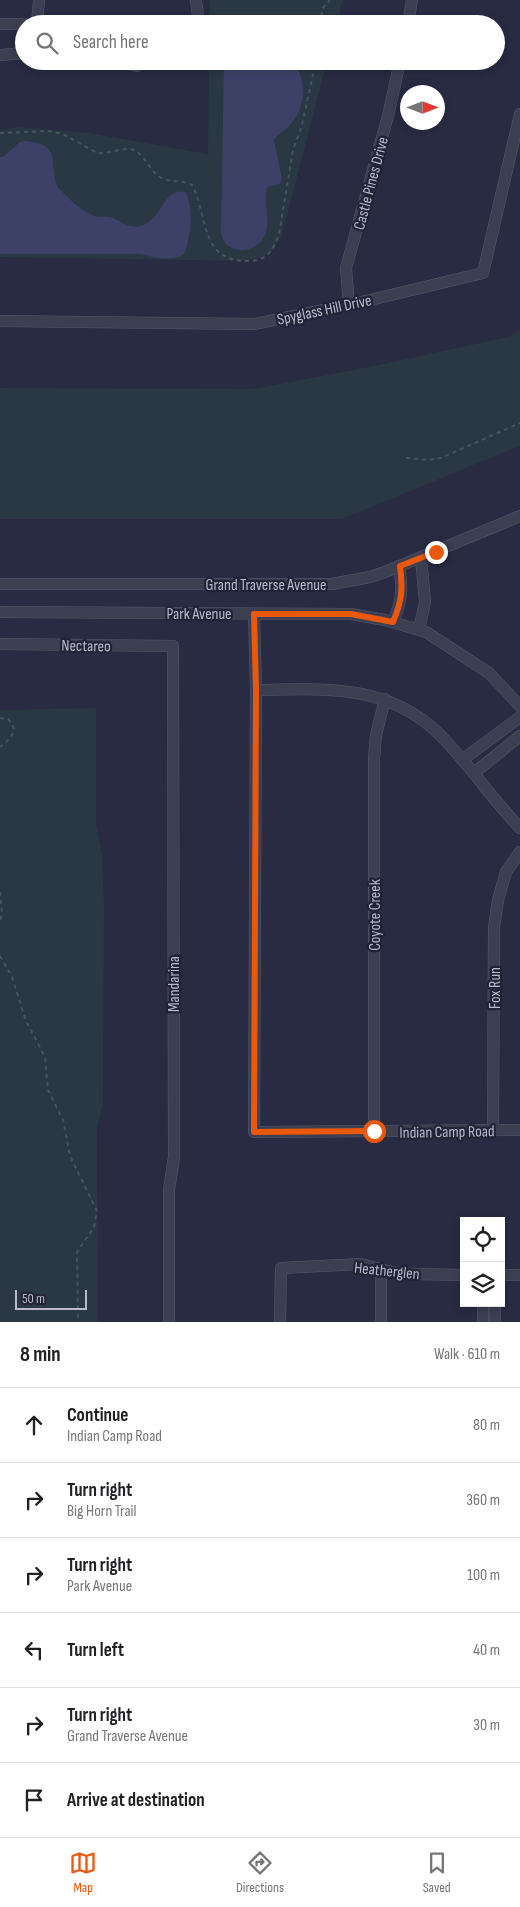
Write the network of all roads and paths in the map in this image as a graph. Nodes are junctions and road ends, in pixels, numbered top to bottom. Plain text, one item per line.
1 (39, 0) edge
2 (196, 0) edge
3 (330, 0) edge
4 (412, 0) edge
5 (38, 15) edge
6 (198, 15) edge
7 (322, 15) edge
8 (410, 15) edge
9 (0, 24) edge
10 (15, 24) edge
11 (15, 54) edge
12 (0, 55) edge
13 (314, 70) edge
14 (398, 70) edge
15 (520, 114) edge
16 (0, 133) edge
17 (348, 305) junction
18 (0, 321) edge
19 (520, 423) edge
20 (406, 458) dead end
21 (520, 516) edge
22 (421, 558) junction
23 (400, 566) junction
24 (0, 584) edge
25 (0, 612) edge
26 (254, 614) junction
27 (393, 622) junction
28 (419, 630) junction
29 (0, 644) edge
30 (173, 646) joint
31 (256, 690) junction
32 (384, 699) junction
33 (520, 706) edge
34 (520, 717) edge
35 (0, 718) edge
36 (520, 736) edge
37 (0, 747) edge
38 (462, 760) junction
39 (474, 773) junction
40 (520, 828) edge
41 (520, 852) edge
42 (0, 892) edge
43 (0, 922) edge
44 (0, 956) edge
45 (493, 1130) junction
46 (520, 1130) edge
47 (374, 1131) junction
48 (381, 1269) junction
49 (460, 1275) edge
50 (505, 1275) edge
51 (520, 1275) edge
52 (483, 1307) edge
53 (495, 1307) edge
54 (78, 1322) edge
55 (169, 1322) edge
56 (280, 1322) edge
57 (381, 1322) edge
58 (483, 1322) edge
59 (495, 1322) edge

1 - 5 street
2 - 6 street
3 - 7 path
4 - 8 street
9 - 10 street
11 - 12 street
13 - 16 path
14 - 17 street, Castle Pines Drive
15 - 17 street, Spyglass Hill Drive
17 - 18 street, Spyglass Hill Drive
19 - 20 path
21 - 22 street, Grand Traverse Avenue
22 - 23 street, Grand Traverse Avenue
22 - 28 street
23 - 24 street, Grand Traverse Avenue
23 - 27 street
25 - 26 street, Park Avenue
26 - 27 street, Park Avenue
26 - 31 street
27 - 28 street, Park Avenue
28 - 33 street, Park Avenue
29 - 30 street, Nectareo
30 - 55 street, Mandarina
31 - 32 street
31 - 47 street, Indian Camp Road
32 - 38 street
32 - 47 street, Coyote Creek
34 - 38 street
35 - 37 path
36 - 39 street
38 - 39 street
39 - 40 street
41 - 45 street, Fox Run
42 - 43 path
44 - 54 path
45 - 46 street, Indian Camp Road
45 - 47 street, Indian Camp Road
48 - 49 street, Heatherglen
48 - 56 street, Heatherglen
48 - 57 street
50 - 51 street
52 - 58 street
53 - 59 street

